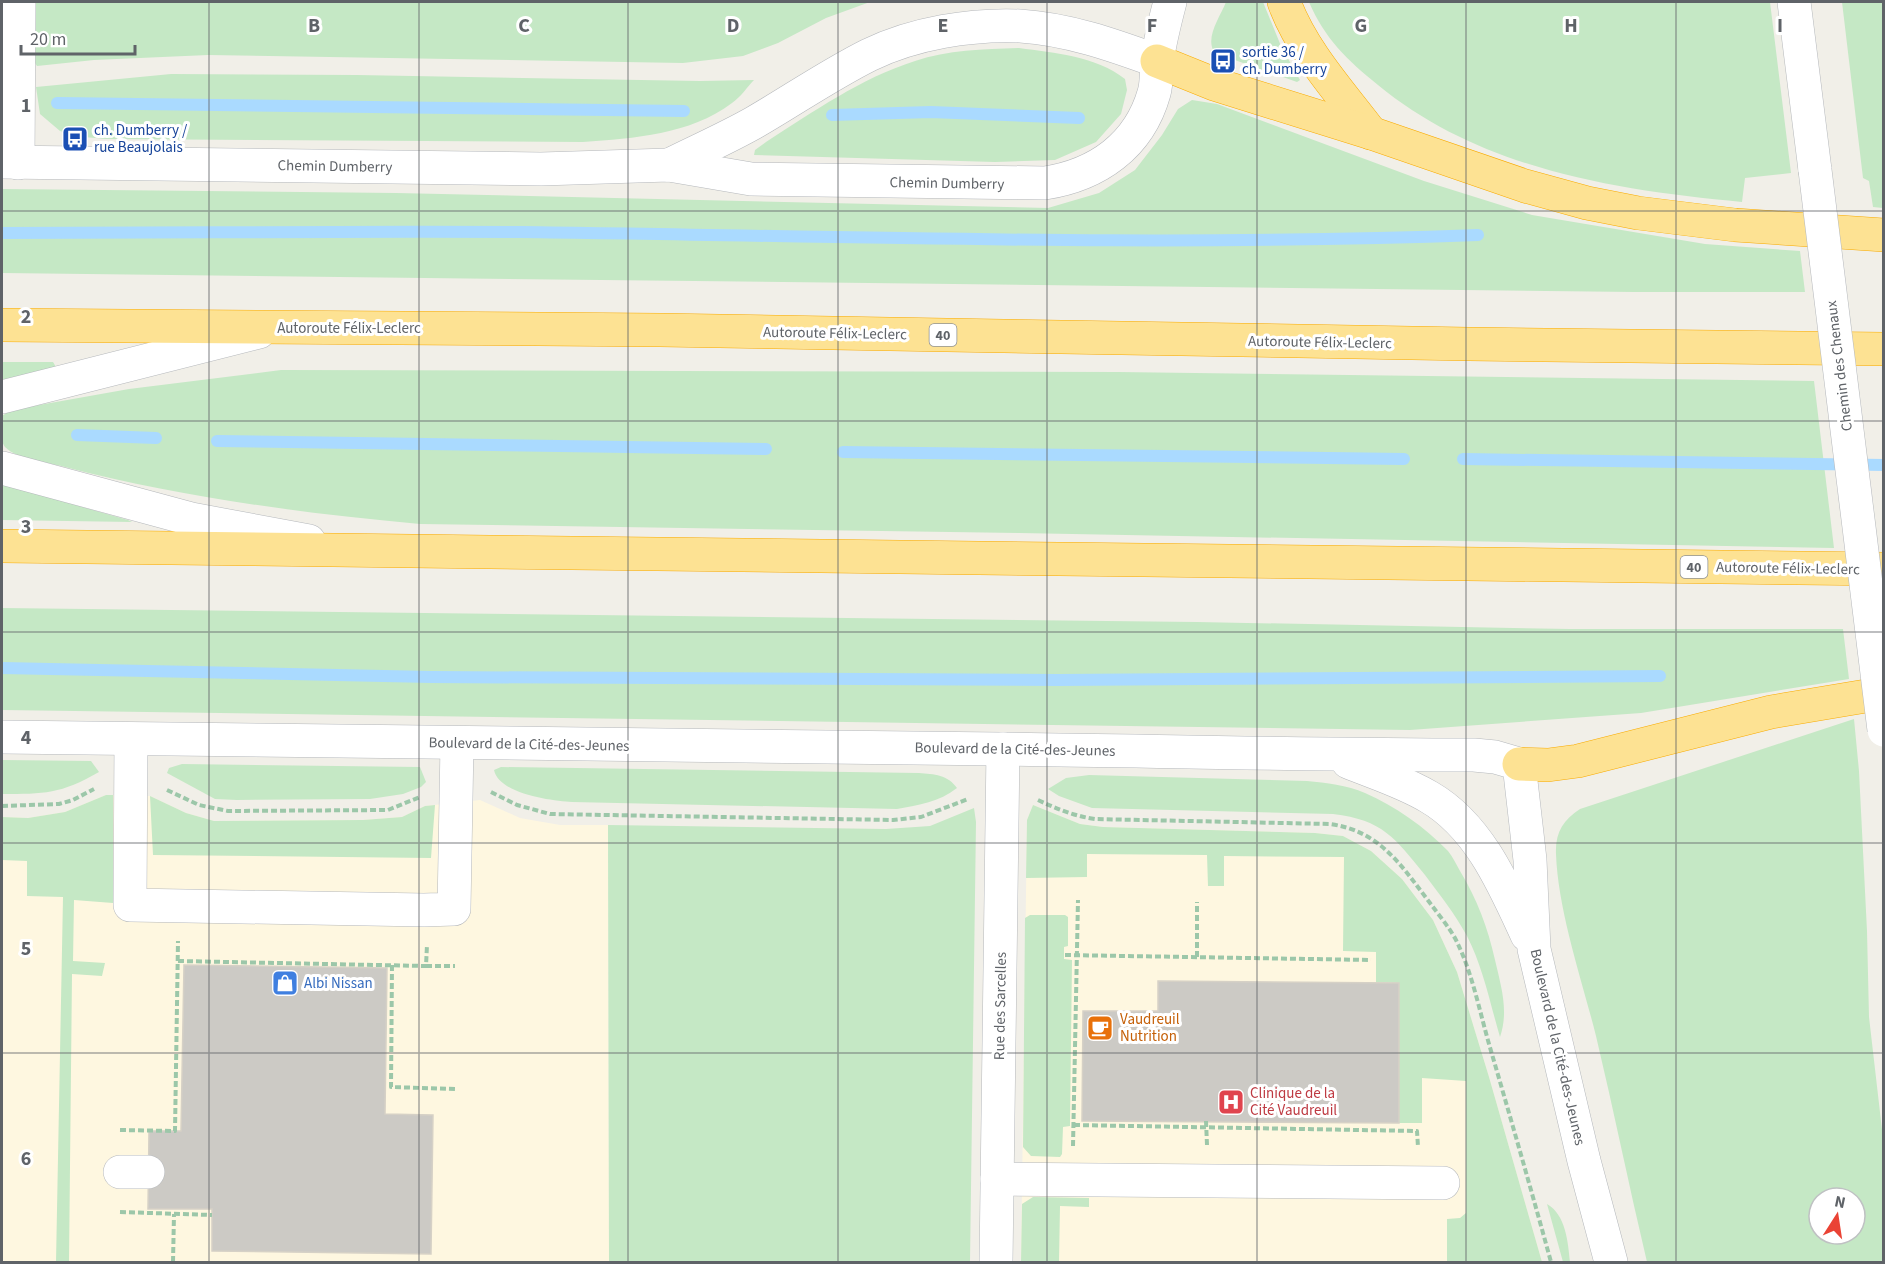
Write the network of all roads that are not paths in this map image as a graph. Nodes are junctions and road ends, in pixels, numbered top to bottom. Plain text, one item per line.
1 (19, 2) edge
2 (1170, 2) edge
3 (1284, 2) edge
4 (1794, 2) edge
5 (1157, 61) junction
6 (1371, 133) junction
7 (10, 163) edge
8 (669, 165) junction
9 (1884, 236) edge
10 (2, 325) edge
11 (275, 328) junction
12 (1884, 349) edge
13 (2, 397) edge
14 (2, 468) edge
15 (2, 546) edge
16 (367, 551) junction
17 (1884, 569) edge
18 (1884, 693) edge
19 (1884, 730) edge
20 (2, 737) edge
21 (131, 739) junction
22 (457, 744) junction
23 (1003, 748) junction
24 (1330, 755) junction
25 (1519, 764) junction
26 (1534, 949) junction
27 (997, 1179) junction
28 (1443, 1183) dead end
29 (996, 1263) edge
30 (1611, 1263) edge

1 - 7 street
2 - 5 street, Chemin Dumberry
3 - 6 highway
4 - 19 street, Chemin des Chenaux, bridge
5 - 6 highway
5 - 8 street, Chemin Dumberry
5 - 8 street, Chemin Dumberry
6 - 9 highway
7 - 8 street, Chemin Dumberry
10 - 11 highway, Autoroute Félix-Leclerc / 40
11 - 12 highway, Autoroute Félix-Leclerc / 40
11 - 13 street
14 - 16 street
15 - 16 highway, Autoroute Félix-Leclerc / 40
16 - 17 highway, Autoroute Félix-Leclerc / 40
18 - 25 highway
20 - 21 street, Boulevard de la Cité-des-Jeunes
21 - 22 street, Boulevard de la Cité-des-Jeunes
21 - 22 street
22 - 23 street, Boulevard de la Cité-des-Jeunes
23 - 24 street, Boulevard de la Cité-des-Jeunes
23 - 27 street, Rue des Sarcelles
24 - 25 street, Boulevard de la Cité-des-Jeunes
24 - 26 street
25 - 26 street, Boulevard de la Cité-des-Jeunes
26 - 30 street, Boulevard de la Cité-des-Jeunes
27 - 28 street
27 - 29 street, Rue des Sarcelles

